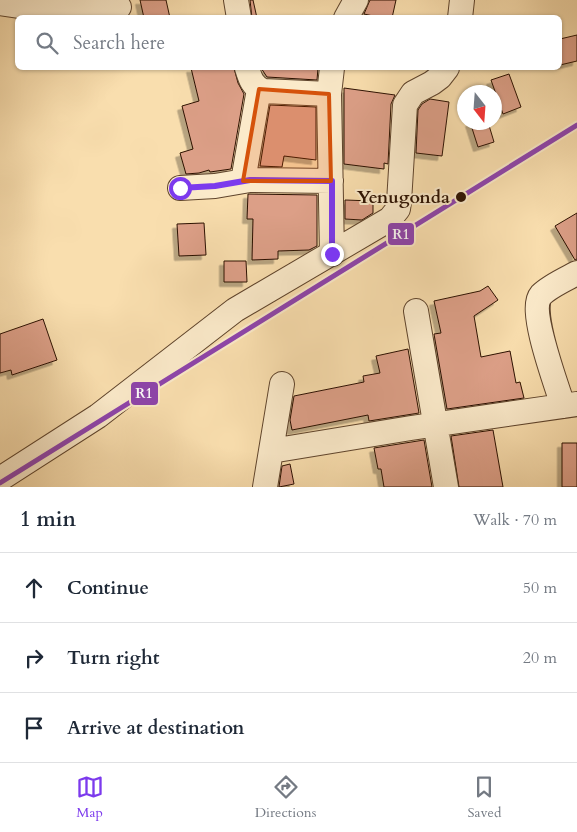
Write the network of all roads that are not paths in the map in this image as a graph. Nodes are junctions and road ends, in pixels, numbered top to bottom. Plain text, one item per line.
1 (236, 0) edge
2 (356, 0) edge
3 (462, 0) edge
4 (0, 3) edge
5 (120, 7) dead end
6 (238, 15) edge
7 (348, 15) edge
8 (460, 15) edge
9 (248, 70) edge
10 (332, 70) edge
11 (445, 70) edge
12 (259, 89) junction
13 (329, 94) junction
14 (243, 181) junction
15 (332, 181) junction
16 (180, 188) dead end
17 (332, 254) junction
18 (577, 273) edge
19 (416, 311) dead end
20 (282, 384) dead end
21 (570, 405) edge
22 (434, 425) junction
23 (271, 451) junction
24 (0, 480) edge
25 (265, 487) edge
26 (446, 487) edge

1 - 6 street
2 - 7 street
3 - 8 street
4 - 5 street
9 - 12 street
10 - 13 street
11 - 17 street
12 - 13 street
12 - 14 street
13 - 15 street
14 - 15 street
14 - 16 street
15 - 17 street
17 - 24 street
18 - 21 street
19 - 22 street
20 - 23 street
21 - 22 street
22 - 23 street
22 - 26 street
23 - 25 street

